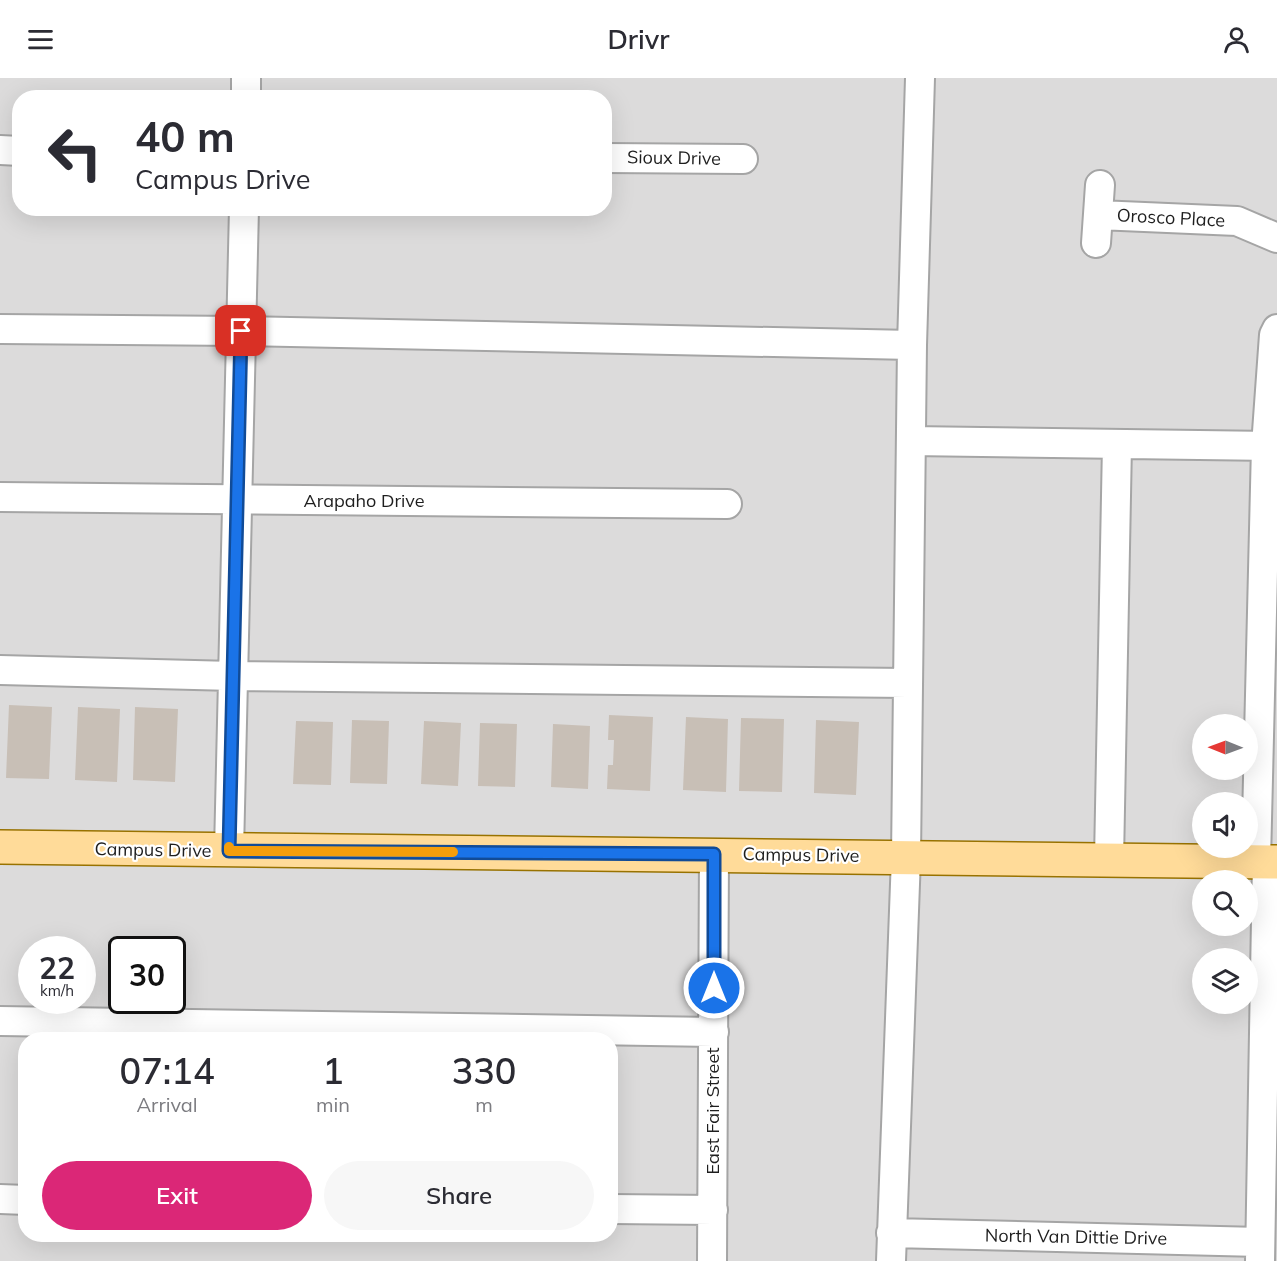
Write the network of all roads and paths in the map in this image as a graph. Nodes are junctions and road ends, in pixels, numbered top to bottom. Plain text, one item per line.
1 (920, 78) edge
2 (612, 158) edge
3 (742, 159) dead end
4 (1100, 185) dead end
5 (1098, 215) junction
6 (244, 216) edge
7 (1277, 238) edge
8 (1096, 243) dead end
9 (0, 329) edge
10 (1277, 329) edge
11 (241, 331) junction
12 (912, 345) junction
13 (911, 441) junction
14 (1117, 444) junction
15 (1271, 446) edge
16 (0, 496) edge
17 (237, 500) junction
18 (728, 504) dead end
19 (0, 670) edge
20 (233, 676) junction
21 (908, 683) junction
22 (0, 848) edge
23 (229, 851) junction
24 (714, 854) junction
25 (906, 857) junction
26 (1108, 860) junction
27 (1266, 862) edge
28 (0, 1021) edge
29 (714, 1032) junction
30 (0, 1199) edge
31 (18, 1200) edge
32 (618, 1209) edge
33 (713, 1210) junction
34 (891, 1233) junction
35 (1260, 1251) edge
36 (712, 1261) edge
37 (891, 1261) edge

1 - 12 street
2 - 3 street, Sioux Drive
4 - 5 street
5 - 7 street, Orosco Place
5 - 8 street
6 - 11 street
9 - 11 street
10 - 15 street
11 - 12 street
11 - 17 street
12 - 13 street
13 - 14 street
13 - 21 street
14 - 15 street
14 - 26 street
15 - 27 street
16 - 17 street, Arapaho Drive
17 - 18 street, Arapaho Drive
17 - 20 street
19 - 20 street
20 - 21 street
20 - 23 street
21 - 25 street
22 - 23 main road, Campus Drive
23 - 24 main road, Campus Drive
24 - 25 main road, Campus Drive
24 - 29 street, East Fair Street
25 - 26 main road, Campus Drive
25 - 34 street
26 - 27 main road, Campus Drive
27 - 35 street
28 - 29 street
29 - 33 street, East Fair Street
30 - 31 street
32 - 33 street
33 - 36 street, East Fair Street
34 - 35 street, North Van Dittie Drive
34 - 37 street

